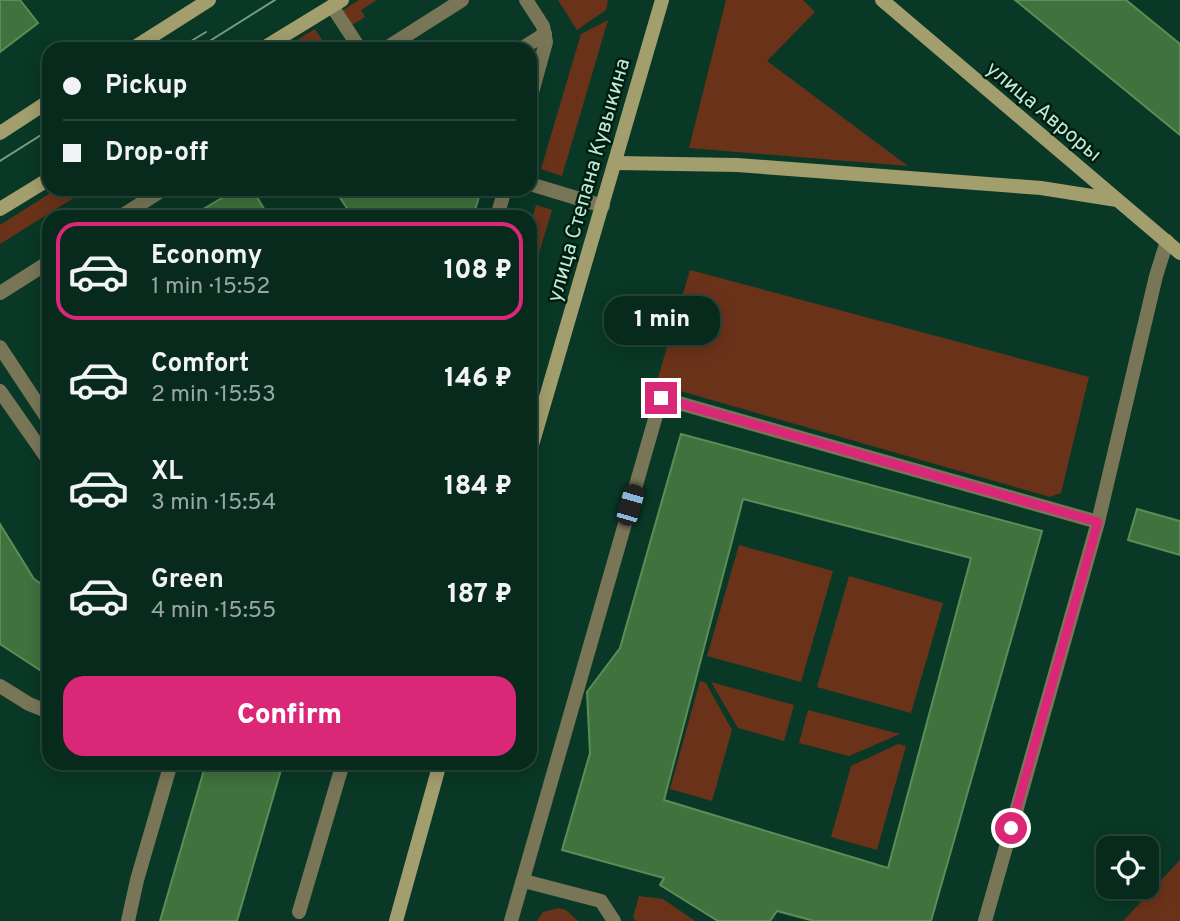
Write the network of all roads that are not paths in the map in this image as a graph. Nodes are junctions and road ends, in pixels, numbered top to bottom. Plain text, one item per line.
1 (209, 0) edge
2 (462, 0) edge
3 (526, 0) edge
4 (662, 0) edge
5 (882, 0) edge
6 (337, 3) edge
7 (545, 34) junction
8 (143, 42) edge
9 (273, 42) edge
10 (356, 42) edge
11 (396, 42) edge
12 (532, 42) edge
13 (537, 76) edge
14 (42, 106) edge
15 (0, 133) edge
16 (616, 163) junction
17 (42, 183) edge
18 (537, 186) edge
19 (153, 196) edge
20 (1117, 200) junction
21 (603, 206) junction
22 (0, 209) edge
23 (131, 210) edge
24 (1167, 241) junction
25 (1180, 253) edge
26 (42, 266) edge
27 (0, 293) edge
28 (0, 347) edge
29 (0, 391) edge
30 (42, 410) edge
31 (537, 428) edge
32 (42, 451) edge
33 (1098, 522) junction
34 (0, 686) edge
35 (42, 709) edge
36 (169, 770) edge
37 (341, 770) edge
38 (438, 770) edge
39 (524, 881) junction
40 (299, 912) dead end
41 (128, 921) edge
42 (396, 921) edge
43 (511, 921) edge
44 (614, 921) edge
45 (985, 921) edge

1 - 8 main road
2 - 11 lane
3 - 7 lane
4 - 16 main road, улица Степана Кувыкина
5 - 20 main road, улица Авроры
6 - 9 main road
6 - 10 lane
7 - 12 lane
7 - 13 lane
14 - 15 main road
16 - 20 main road
16 - 21 main road, улица Степана Кувыкина
17 - 22 main road
18 - 21 lane
19 - 23 lane
20 - 24 main road, улица Авроры
21 - 31 main road, улица Степана Кувыкина
24 - 25 main road, улица Авроры
24 - 33 lane
26 - 27 lane
28 - 30 lane
29 - 32 lane
33 - 39 lane
33 - 45 lane
34 - 35 lane
36 - 41 lane
37 - 40 lane
38 - 42 main road
39 - 43 lane
39 - 44 lane

